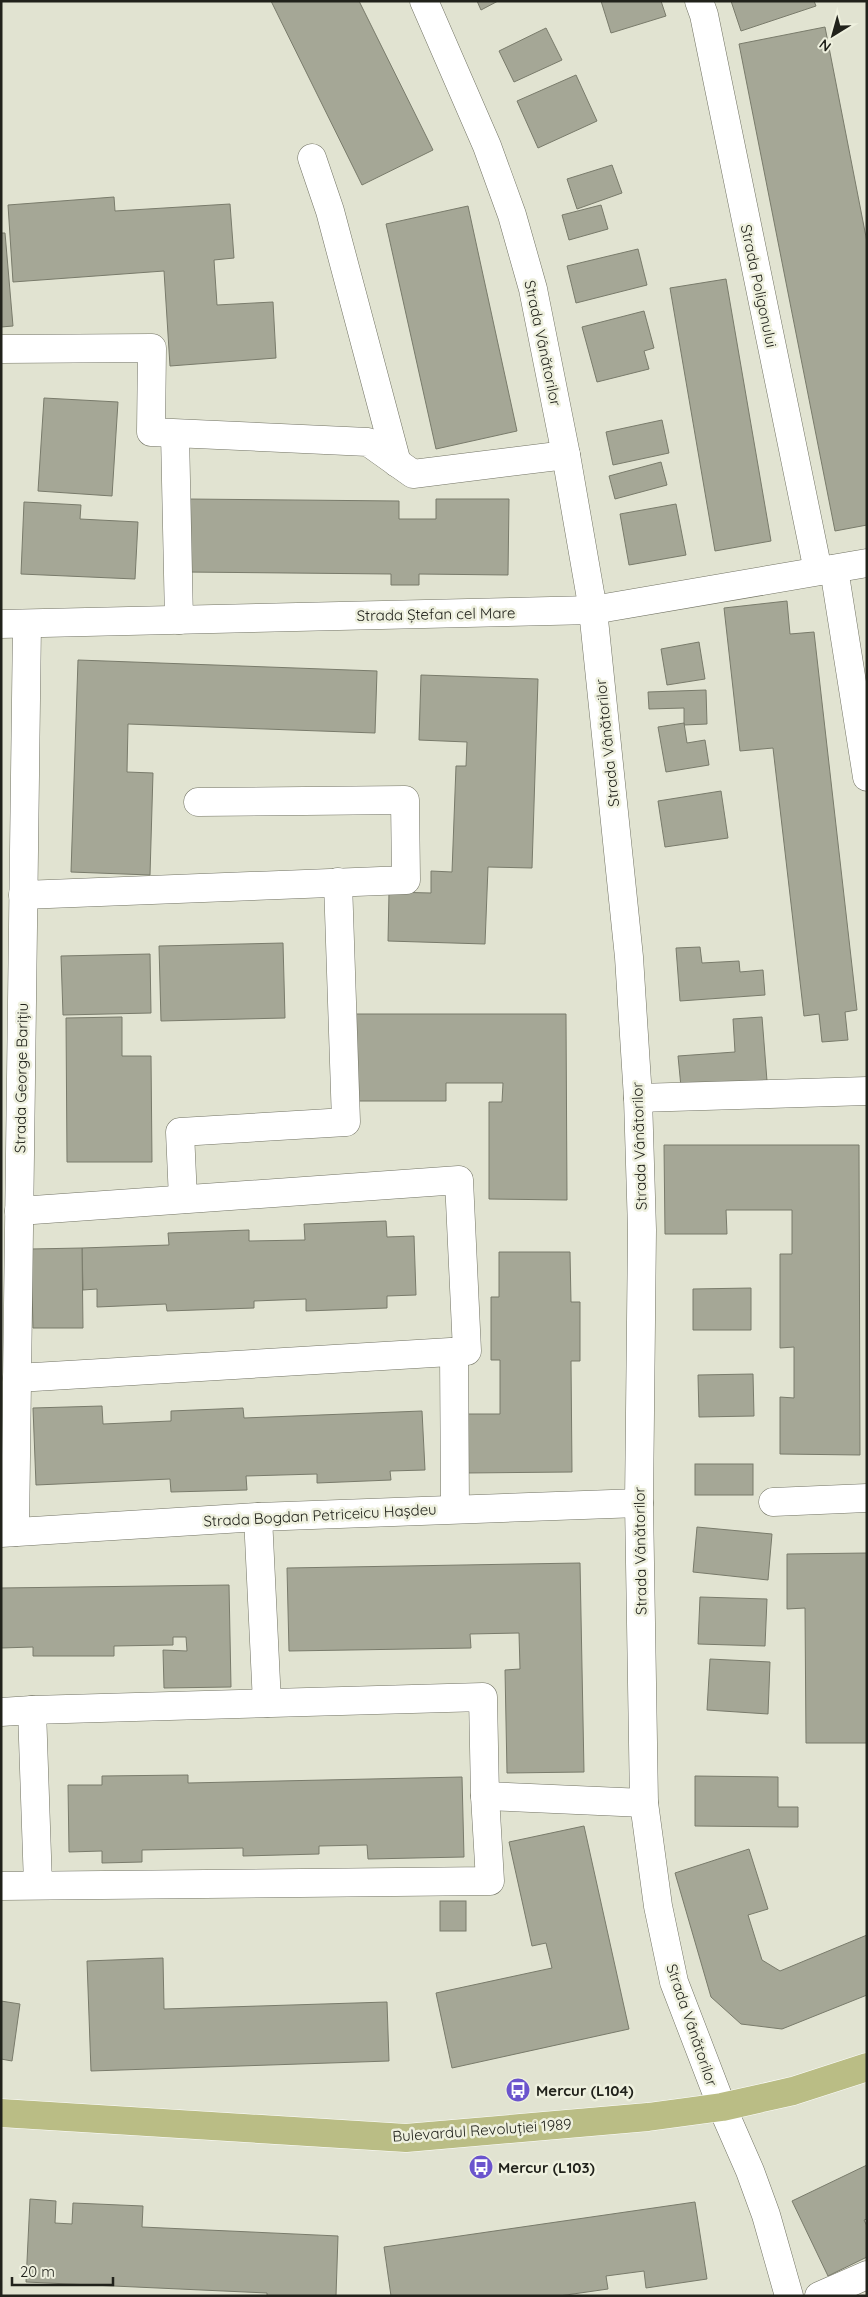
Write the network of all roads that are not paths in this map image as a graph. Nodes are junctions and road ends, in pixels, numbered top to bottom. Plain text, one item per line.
1 (424, 1) edge
2 (699, 1) edge
3 (312, 158) dead end
4 (1, 348) edge
5 (175, 434) junction
6 (566, 455) junction
7 (397, 463) junction
8 (867, 563) edge
9 (826, 570) junction
10 (593, 610) junction
11 (179, 620) junction
12 (14, 624) edge
13 (867, 777) edge
14 (198, 802) dead end
15 (338, 882) junction
16 (23, 895) junction
17 (867, 1091) edge
18 (638, 1098) junction
19 (183, 1199) junction
20 (19, 1211) junction
21 (10, 1320) edge
22 (454, 1352) junction
23 (18, 1378) junction
24 (867, 1498) edge
25 (773, 1502) dead end
26 (639, 1503) junction
27 (455, 1508) junction
28 (258, 1517) junction
29 (8, 1532) edge
30 (267, 1703) junction
31 (32, 1710) junction
32 (1, 1712) edge
33 (485, 1796) junction
34 (644, 1803) junction
35 (38, 1885) junction
36 (1, 1886) edge
37 (867, 2067) edge
38 (722, 2107) junction
39 (1, 2113) edge
40 (867, 2275) edge
41 (788, 2296) edge
42 (819, 2296) edge

1 - 6 street, Strada Vânătorilor
2 - 9 street, Strada Poligonului
3 - 7 street
4 - 5 street
5 - 7 street
5 - 11 street
6 - 7 street
6 - 10 street, Strada Vânătorilor
8 - 9 street, Strada Ștefan cel Mare
9 - 10 street, Strada Ștefan cel Mare
9 - 13 street, Strada Poligonului
10 - 11 street, Strada Ștefan cel Mare
10 - 18 street, Strada Vânătorilor
11 - 12 street, Strada Ștefan cel Mare
12 - 16 street, Strada George Barițiu
14 - 15 street
15 - 16 street
15 - 19 street
16 - 20 street, Strada George Barițiu
17 - 18 street
18 - 26 street, Strada Vânătorilor
19 - 20 street
19 - 22 street
20 - 21 street, Strada George Barițiu
21 - 23 street, Strada George Barițiu
22 - 23 street
22 - 27 street
23 - 29 street, Strada George Barițiu
24 - 25 street
26 - 27 street, Strada Bogdan Petriceicu Hașdeu
26 - 34 street, Strada Vânătorilor
27 - 28 street, Strada Bogdan Petriceicu Hașdeu
28 - 29 street, Strada Bogdan Petriceicu Hașdeu
28 - 30 street
30 - 31 street
30 - 33 street
31 - 32 street
31 - 35 street
33 - 34 street
33 - 35 street
34 - 38 street, Strada Vânătorilor
35 - 36 street
37 - 38 main road, Bulevardul Revoluției 1989
38 - 39 main road, Bulevardul Revoluției 1989
38 - 41 street, Strada Vânătorilor
40 - 42 street

